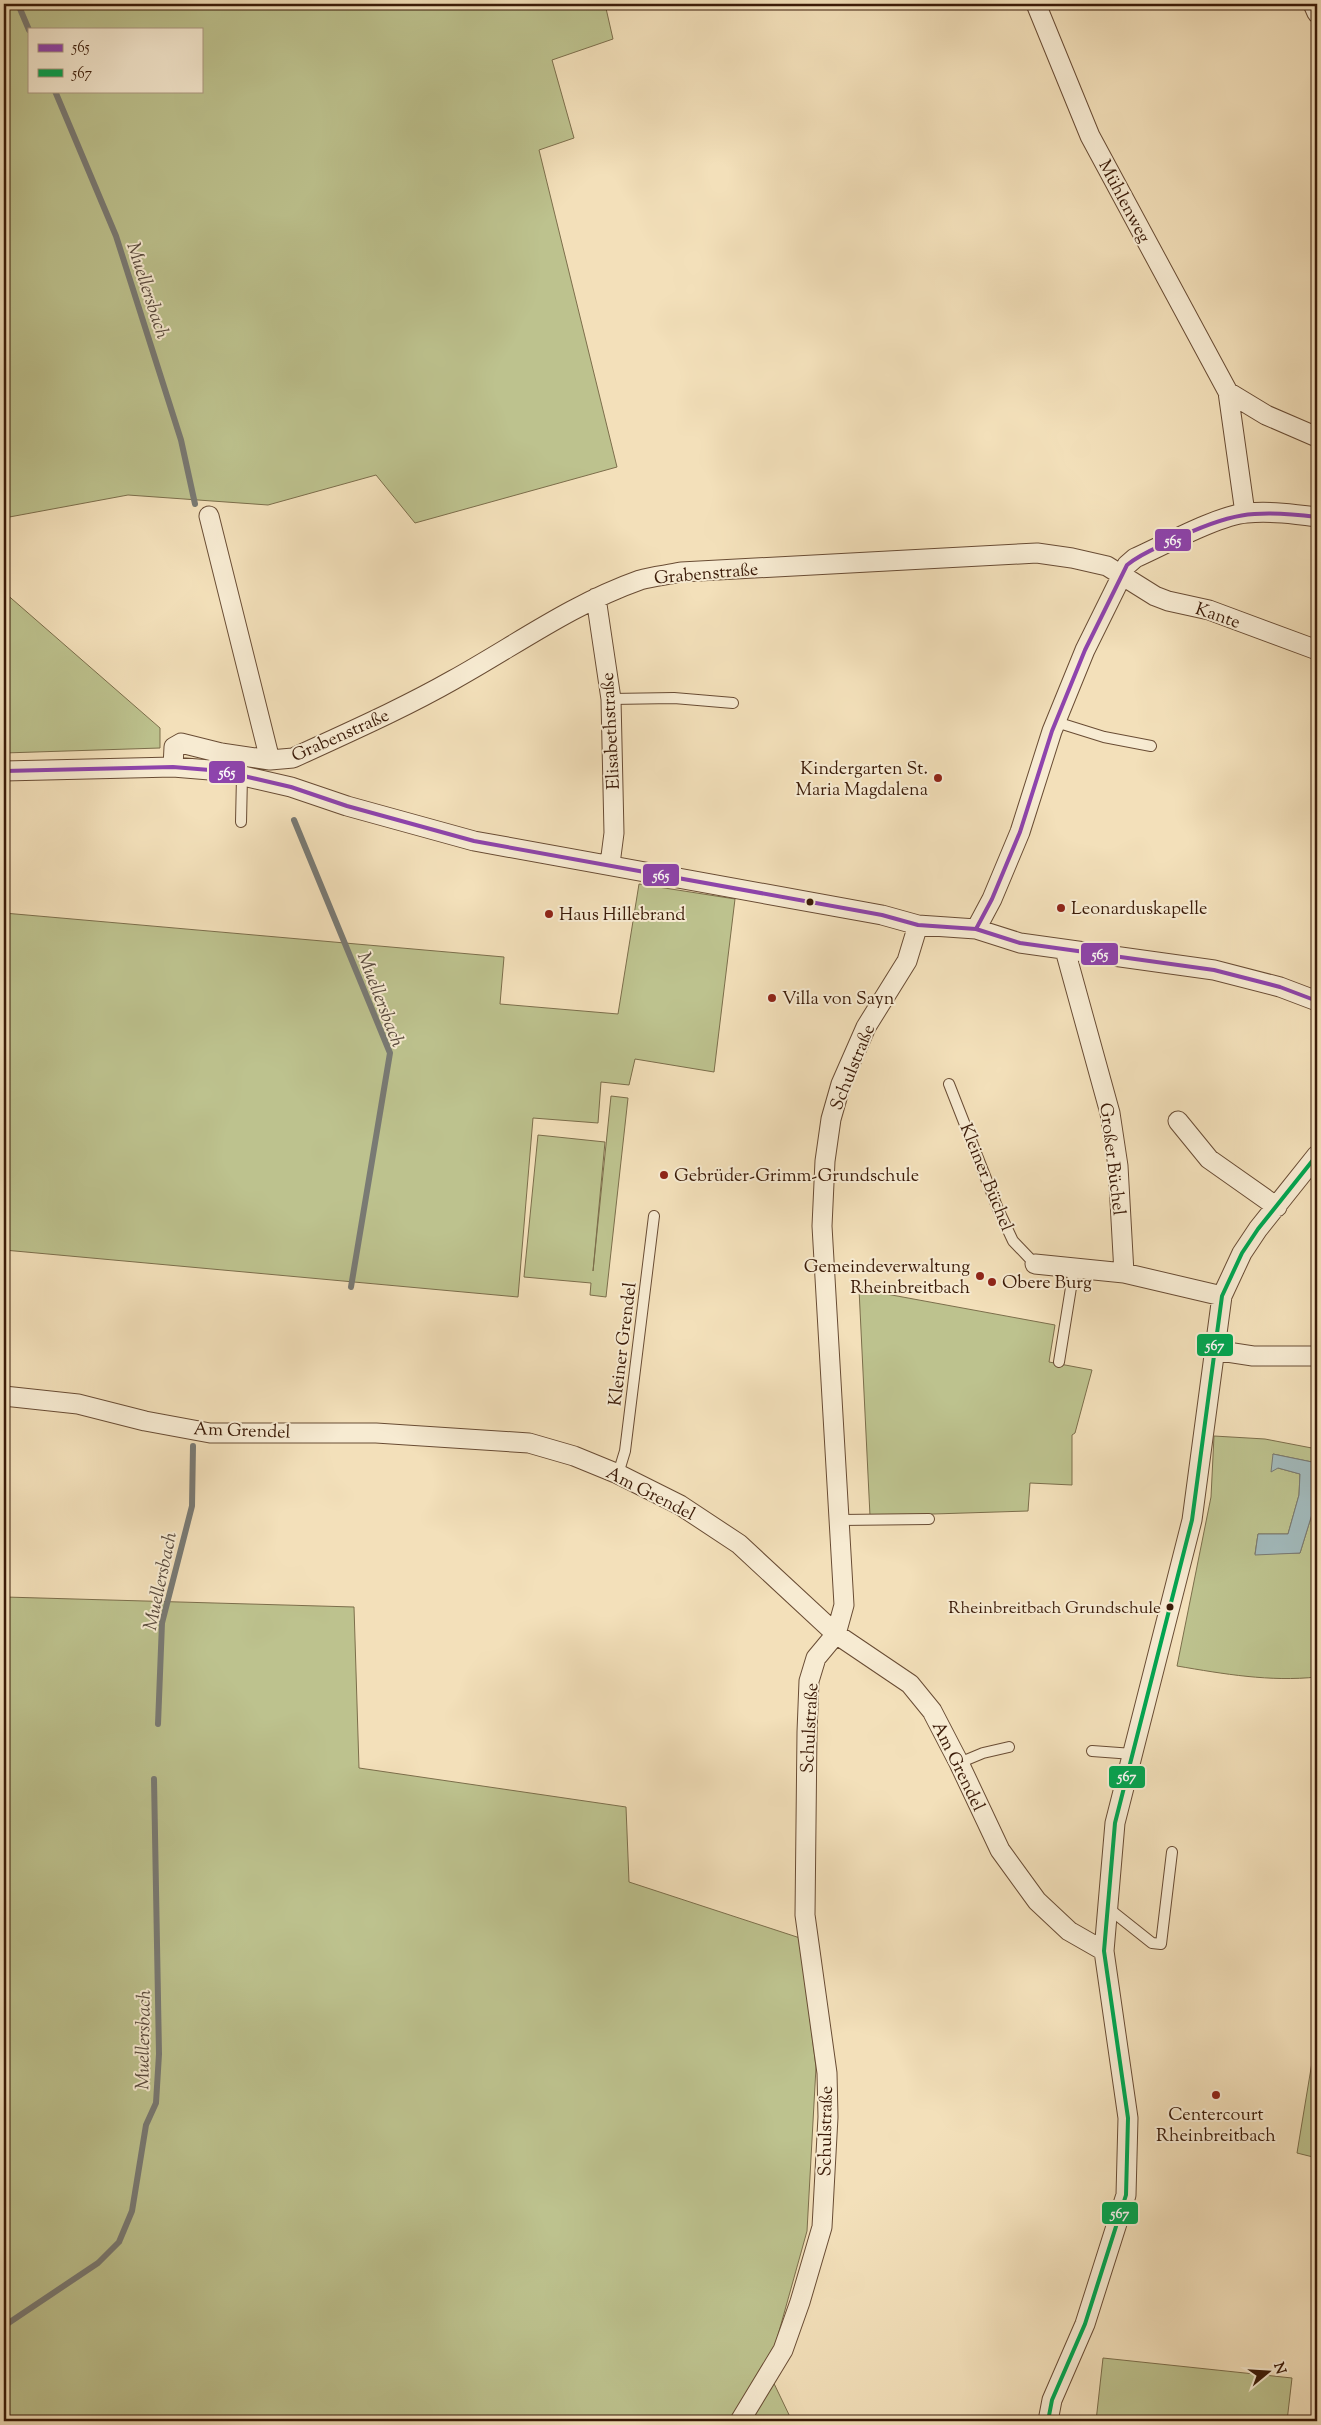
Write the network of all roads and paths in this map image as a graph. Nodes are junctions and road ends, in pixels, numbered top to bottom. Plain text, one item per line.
1 (1036, 4) edge
2 (1313, 4) edge
3 (1317, 13) edge
4 (1228, 392) junction
5 (1317, 437) edge
6 (1246, 513) junction
7 (209, 516) dead end
8 (1317, 517) edge
9 (1122, 575) junction
10 (596, 598) junction
11 (1317, 650) edge
12 (611, 699) junction
13 (733, 703) dead end
14 (1056, 722) junction
15 (1151, 746) dead end
16 (270, 760) junction
17 (173, 767) junction
18 (4, 771) edge
19 (242, 776) junction
20 (241, 822) dead end
21 (610, 864) junction
22 (918, 924) junction
23 (976, 929) junction
24 (1071, 951) junction
25 (1317, 1001) edge
26 (950, 1084) dead end
27 (1178, 1121) dead end
28 (1317, 1155) edge
29 (1277, 1207) junction
30 (654, 1216) dead end
31 (1035, 1264) joint
32 (1074, 1269) junction
33 (1124, 1273) junction
34 (1222, 1296) junction
35 (1214, 1350) junction
36 (1317, 1356) edge
37 (1059, 1362) dead end
38 (4, 1396) edge
39 (618, 1474) junction
40 (929, 1519) dead end
41 (840, 1520) junction
42 (836, 1634) junction
43 (1009, 1747) dead end
44 (1092, 1750) dead end
45 (1133, 1754) junction
46 (959, 1763) junction
47 (1172, 1852) dead end
48 (1108, 1908) junction
49 (1104, 1951) junction
50 (740, 2421) edge
51 (1048, 2421) edge

1 - 4 street, Mühlenweg
2 - 3 street
4 - 5 street, Mühlenweg
4 - 6 street, Mühlenweg
6 - 8 street
6 - 9 street
7 - 16 street, Grabenstraße
9 - 10 street, Grabenstraße
9 - 11 street, Kante
9 - 14 street
10 - 12 street, Elisabethstraße
10 - 16 street, Grabenstraße
12 - 13 lane
12 - 21 street, Elisabethstraße
14 - 15 lane
14 - 23 street
16 - 17 street, Grabenstraße
17 - 18 street
17 - 19 street
19 - 20 lane
19 - 21 street
21 - 22 street
22 - 23 street
22 - 41 street, Schulstraße
23 - 24 street
24 - 25 street
24 - 33 street, Großer Büchel
26 - 31 lane, Kleiner Büchel
27 - 29 street
28 - 29 street
29 - 34 street
30 - 39 lane, Kleiner Grendel
31 - 32 street, Kleiner Büchel
32 - 33 street, Kleiner Büchel
32 - 37 lane
33 - 34 street
34 - 35 street
35 - 36 street
35 - 45 street
38 - 39 street, Am Grendel
39 - 42 street, Am Grendel
40 - 41 lane
41 - 42 street, Schulstraße
42 - 46 street, Am Grendel
42 - 50 street, Schulstraße
43 - 46 lane
44 - 45 lane
45 - 48 street
46 - 49 street, Am Grendel
47 - 48 lane
48 - 49 street
49 - 51 street

